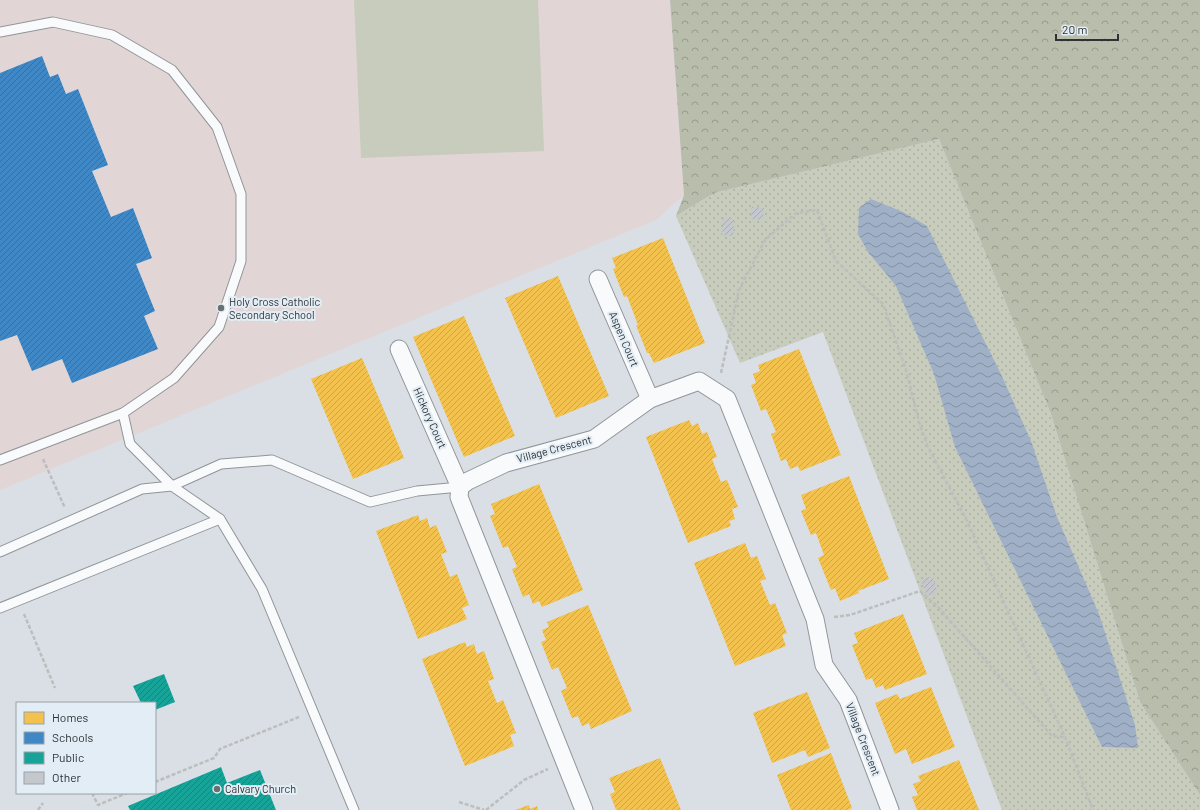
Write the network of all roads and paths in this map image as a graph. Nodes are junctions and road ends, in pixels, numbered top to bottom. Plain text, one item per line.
1 (0, 32) edge
2 (598, 279) dead end
3 (399, 349) dead end
4 (717, 392) junction
5 (650, 399) junction
6 (123, 413) junction
7 (37, 446) junction
8 (0, 460) edge
9 (172, 486) junction
10 (460, 487) junction
11 (220, 519) junction
12 (70, 521) junction
13 (0, 552) edge
14 (18, 601) junction
15 (0, 608) edge
16 (815, 619) junction
17 (55, 688) dead end
18 (313, 711) junction
19 (1065, 737) junction
20 (565, 762) junction
21 (156, 782) edge
22 (92, 794) edge
23 (126, 794) edge
24 (459, 802) dead end
25 (43, 803) dead end
26 (38, 810) edge
27 (354, 810) edge
28 (485, 810) edge
29 (584, 810) edge
30 (890, 810) edge
31 (1092, 810) edge

1 - 6 lane
2 - 5 street, Aspen Court
3 - 10 street, Hickory Court
4 - 5 street, Village Crescent
4 - 16 street, Village Crescent
4 - 19 path
5 - 10 street, Village Crescent
6 - 7 lane
6 - 9 lane
7 - 8 lane
7 - 12 path
9 - 10 lane
9 - 11 lane
9 - 12 lane
10 - 20 street
11 - 14 lane
11 - 18 lane
12 - 13 lane
14 - 15 lane
14 - 17 path
16 - 19 path
16 - 30 street, Village Crescent
18 - 21 path
18 - 27 lane
19 - 31 path
20 - 28 path
20 - 29 street
22 - 23 path
24 - 28 path
25 - 26 path

